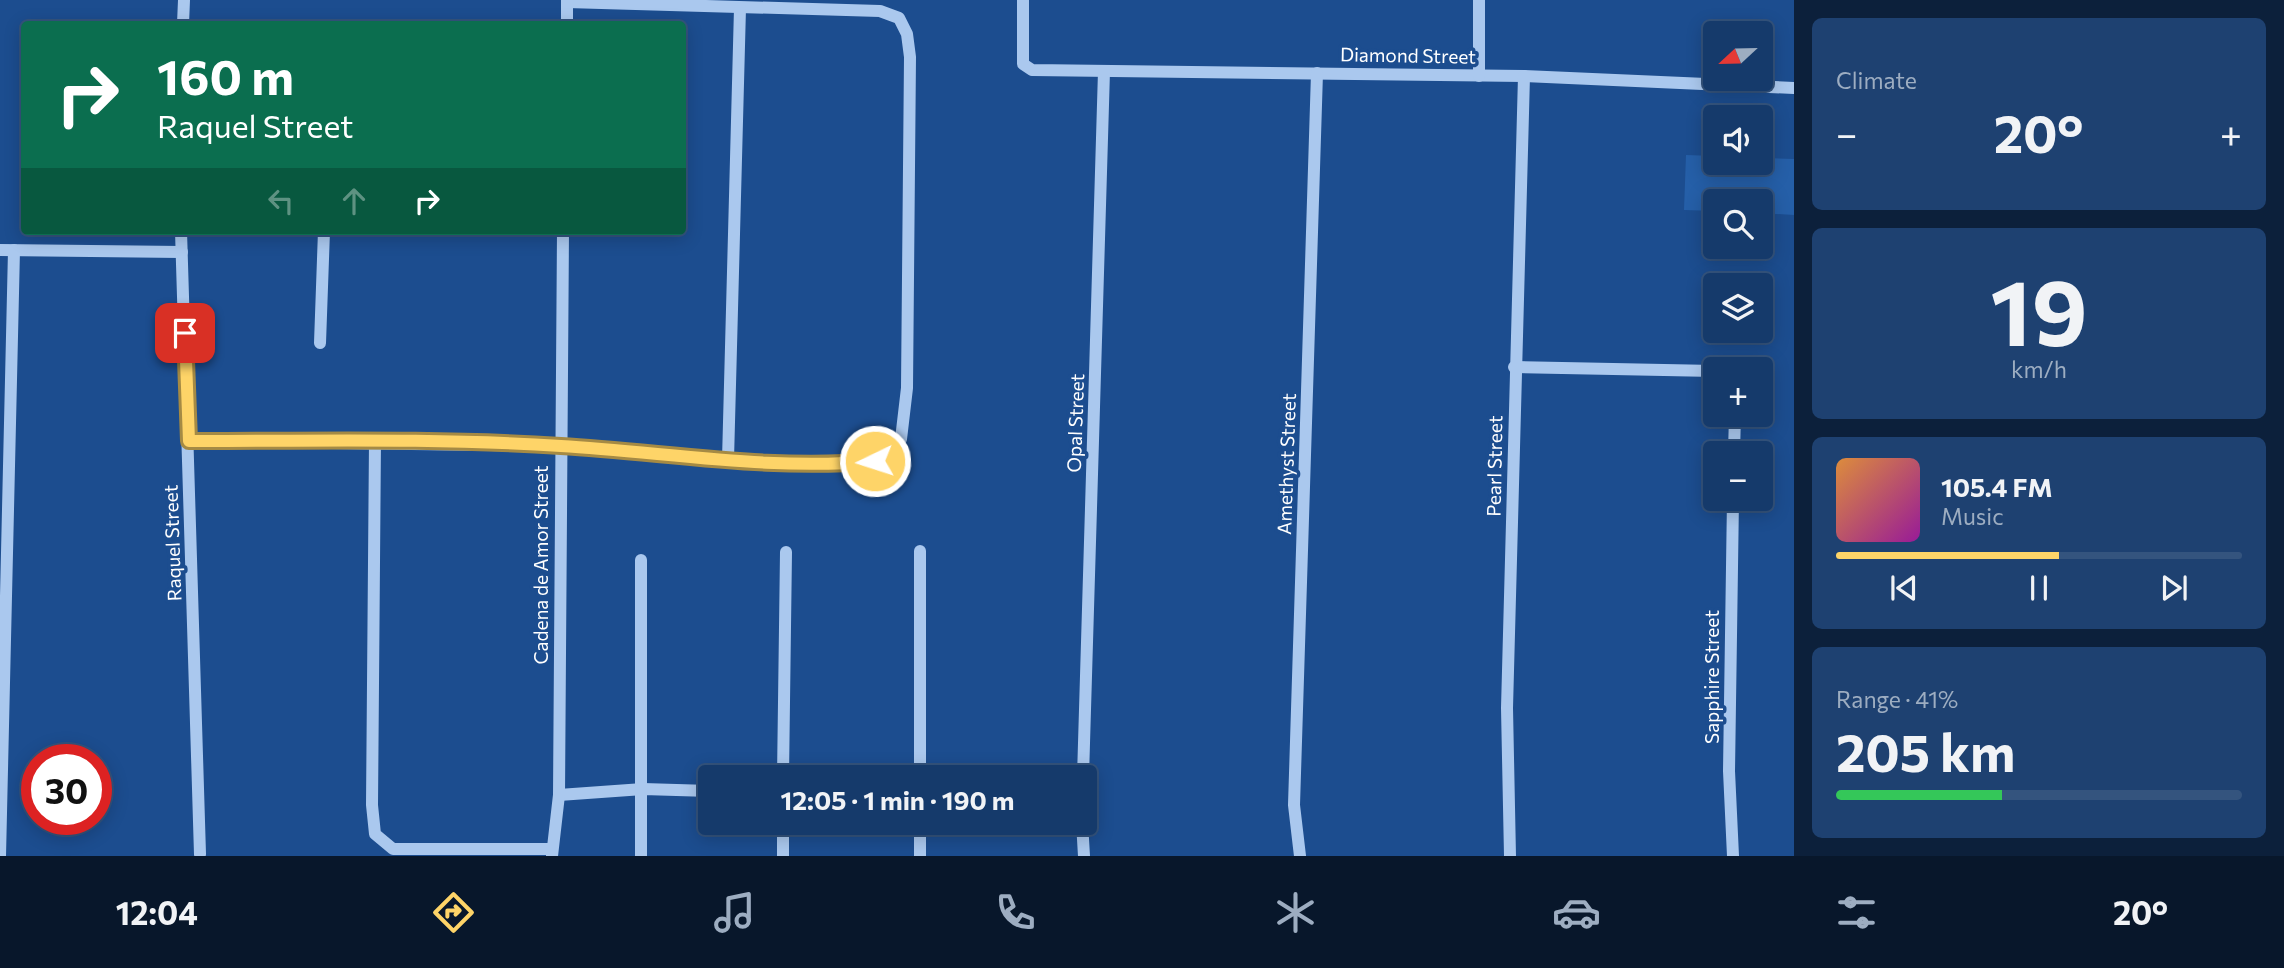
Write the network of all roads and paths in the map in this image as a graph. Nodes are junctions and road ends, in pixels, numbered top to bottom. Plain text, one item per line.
1 (184, 0) edge
2 (1023, 0) edge
3 (1479, 0) edge
4 (567, 1) edge
5 (740, 9) junction
6 (183, 21) edge
7 (567, 21) edge
8 (1104, 71) junction
9 (1317, 73) junction
10 (1479, 76) junction
11 (1524, 76) junction
12 (1794, 88) edge
13 (181, 235) edge
14 (324, 235) edge
15 (563, 235) edge
16 (0, 250) edge
17 (14, 250) junction
18 (182, 253) junction
19 (320, 343) dead end
20 (1514, 367) junction
21 (1703, 371) edge
22 (189, 441) junction
23 (375, 441) junction
24 (559, 446) junction
25 (728, 460) junction
26 (1733, 511) edge
27 (920, 551) dead end
28 (786, 552) dead end
29 (641, 560) dead end
30 (783, 765) edge
31 (920, 765) edge
32 (1083, 765) edge
33 (643, 789) junction
34 (698, 791) edge
35 (559, 794) junction
36 (783, 835) edge
37 (920, 835) edge
38 (1083, 835) edge
39 (552, 852) edge
40 (200, 854) dead end
41 (0, 856) edge
42 (641, 856) edge
43 (783, 856) edge
44 (920, 856) edge
45 (1084, 856) edge
46 (1300, 856) edge
47 (1510, 856) edge
48 (1733, 856) edge

1 - 6 street
2 - 8 street, Diamond Street
3 - 10 street
4 - 5 street
4 - 7 street
5 - 25 street
5 - 25 street
8 - 9 street, Diamond Street
8 - 32 street, Opal Street
9 - 10 street, Diamond Street
9 - 46 street, Amethyst Street
10 - 11 street, Diamond Street
11 - 12 street, Diamond Street
11 - 20 street, Pearl Street
13 - 18 street, Raquel Street
14 - 19 street
15 - 24 street, Cadena de Amor Street
16 - 17 street
17 - 18 street
17 - 41 street
18 - 22 street, Raquel Street
20 - 21 street
20 - 47 street, Pearl Street
22 - 23 street
22 - 40 street, Raquel Street
23 - 24 street
23 - 39 street
24 - 25 street
24 - 35 street, Cadena de Amor Street
26 - 48 street, Sapphire Street
27 - 31 street
28 - 30 street
29 - 33 street
33 - 34 street
33 - 35 street
33 - 42 street
35 - 39 street, Cadena de Amor Street
36 - 43 street
37 - 44 street
38 - 45 street

